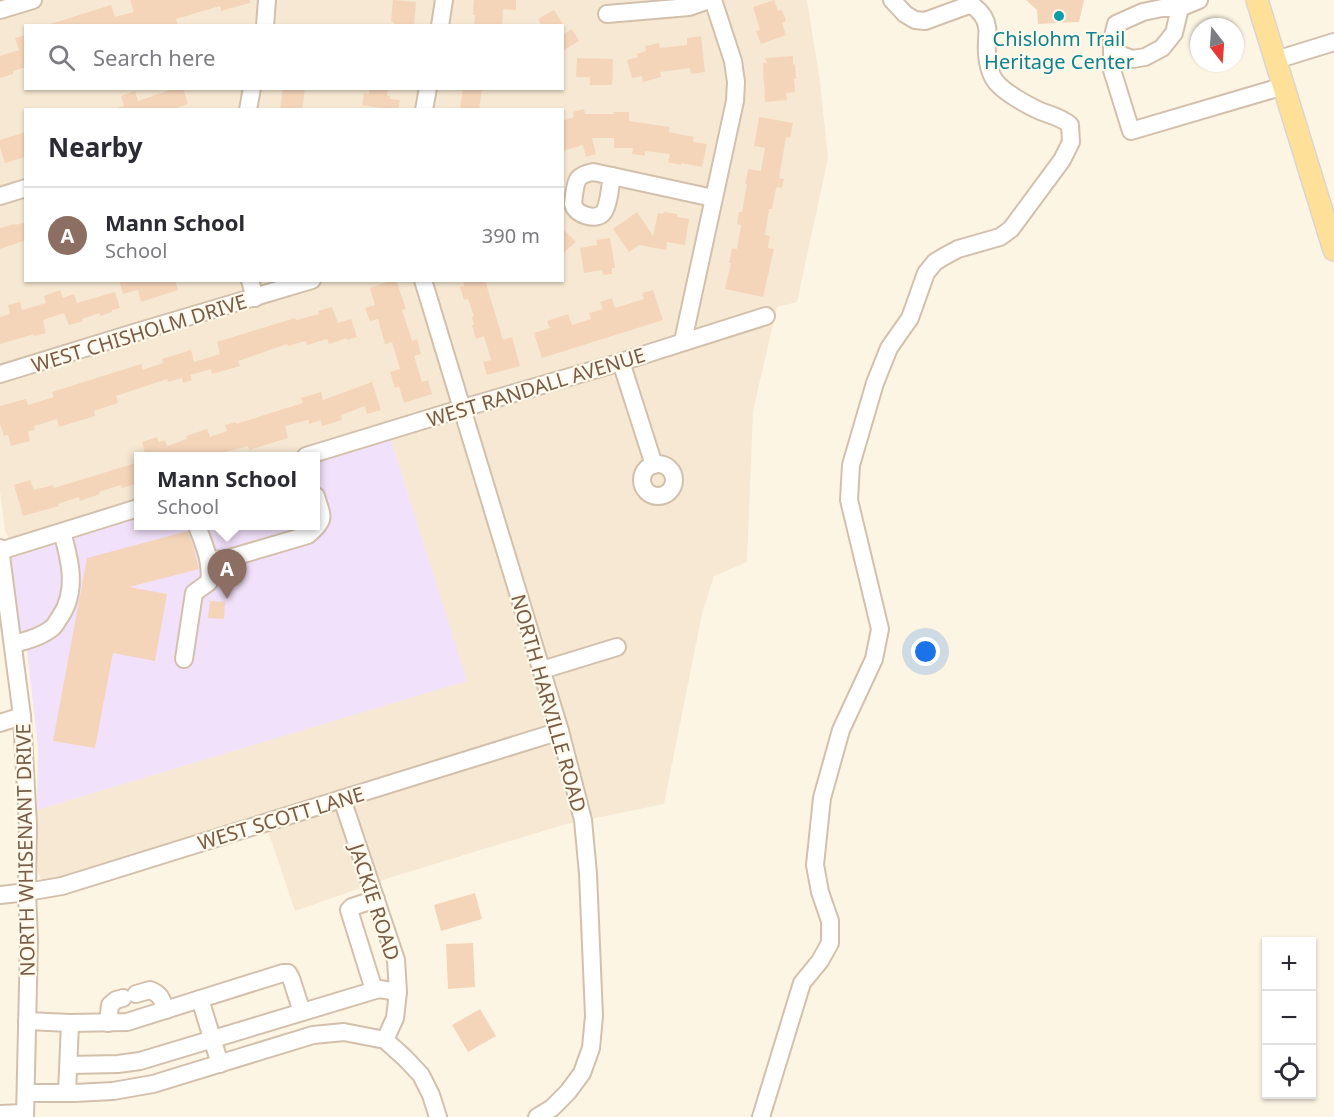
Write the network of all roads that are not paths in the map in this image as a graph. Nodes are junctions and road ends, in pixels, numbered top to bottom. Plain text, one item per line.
1 (33, 0) edge
2 (267, 0) edge
3 (444, 0) edge
4 (711, 0) edge
5 (892, 0) edge
6 (1199, 0) edge
7 (1257, 0) edge
8 (1180, 8) junction
9 (0, 10) edge
10 (606, 14) dead end
11 (265, 24) edge
12 (440, 24) edge
13 (1334, 42) edge
14 (1112, 52) junction
15 (1276, 60) junction
16 (1284, 86) junction
17 (252, 90) edge
18 (428, 90) edge
19 (248, 108) edge
20 (424, 108) edge
21 (612, 176) dead end
22 (24, 190) edge
23 (0, 196) edge
24 (713, 198) junction
25 (1334, 250) edge
26 (251, 282) edge
27 (306, 282) edge
28 (424, 282) edge
29 (255, 298) junction
30 (766, 316) dead end
31 (683, 341) junction
32 (621, 362) junction
33 (0, 374) edge
34 (463, 408) junction
35 (319, 452) edge
36 (654, 465) dead end
37 (134, 509) edge
38 (320, 511) edge
39 (320, 526) edge
40 (199, 530) edge
41 (315, 530) edge
42 (62, 532) junction
43 (0, 550) edge
44 (209, 559) junction
45 (13, 644) junction
46 (617, 647) dead end
47 (184, 659) dead end
48 (542, 669) junction
49 (22, 716) junction
50 (0, 723) edge
51 (560, 731) junction
52 (342, 800) junction
53 (27, 892) junction
54 (0, 895) edge
55 (376, 899) junction
56 (374, 990) junction
57 (398, 992) junction
58 (200, 999) junction
59 (165, 1010) junction
60 (300, 1013) junction
61 (27, 1021) junction
62 (70, 1023) junction
63 (108, 1023) junction
64 (305, 1037) junction
65 (212, 1039) junction
66 (385, 1040) junction
67 (220, 1064) junction
68 (69, 1065) junction
69 (26, 1093) junction
70 (67, 1093) junction
71 (0, 1114) edge
72 (25, 1115) edge
73 (540, 1116) edge
74 (438, 1117) edge
75 (761, 1117) edge

1 - 9 street
2 - 11 street
3 - 12 street
4 - 10 street
4 - 24 street
5 - 75 street
6 - 8 street
7 - 15 main road
8 - 14 street
8 - 14 street
13 - 15 street
14 - 16 street
15 - 16 main road
16 - 25 main road
17 - 19 street
18 - 20 street
21 - 24 street
22 - 23 street
24 - 31 street
26 - 29 street
27 - 29 street, WEST CHISHOLM DRIVE
28 - 34 street, NORTH HARVILLE ROAD
29 - 33 street, WEST CHISHOLM DRIVE
30 - 31 street, WEST RANDALL AVENUE
31 - 32 street, WEST RANDALL AVENUE
32 - 34 street, WEST RANDALL AVENUE
32 - 36 street
34 - 35 street, WEST RANDALL AVENUE
34 - 48 street, NORTH HARVILLE ROAD
37 - 42 street
38 - 39 street
40 - 44 street
41 - 44 street
42 - 43 street
42 - 45 street
43 - 45 street, NORTH WHISENANT DRIVE
44 - 47 street
45 - 49 street, NORTH WHISENANT DRIVE
46 - 48 street
48 - 51 street, NORTH HARVILLE ROAD
49 - 50 street
49 - 53 street, NORTH WHISENANT DRIVE
51 - 52 street, WEST SCOTT LANE
51 - 73 street, NORTH HARVILLE ROAD
52 - 53 street, WEST SCOTT LANE
52 - 55 street, JACKIE ROAD
53 - 54 street, WEST SCOTT LANE
53 - 61 street, NORTH WHISENANT DRIVE
55 - 56 street
55 - 57 street, JACKIE ROAD
56 - 57 street
56 - 60 street
57 - 66 street, JACKIE ROAD
58 - 59 street
58 - 60 street
58 - 65 street
59 - 63 street
59 - 63 street
60 - 64 street
60 - 65 street
61 - 62 street
61 - 69 street, NORTH WHISENANT DRIVE
62 - 63 street
62 - 68 street
64 - 66 street
64 - 67 street
65 - 67 street
65 - 68 street
66 - 74 street
67 - 70 street
68 - 70 street
69 - 70 street
69 - 72 street, NORTH WHISENANT DRIVE
71 - 72 street

